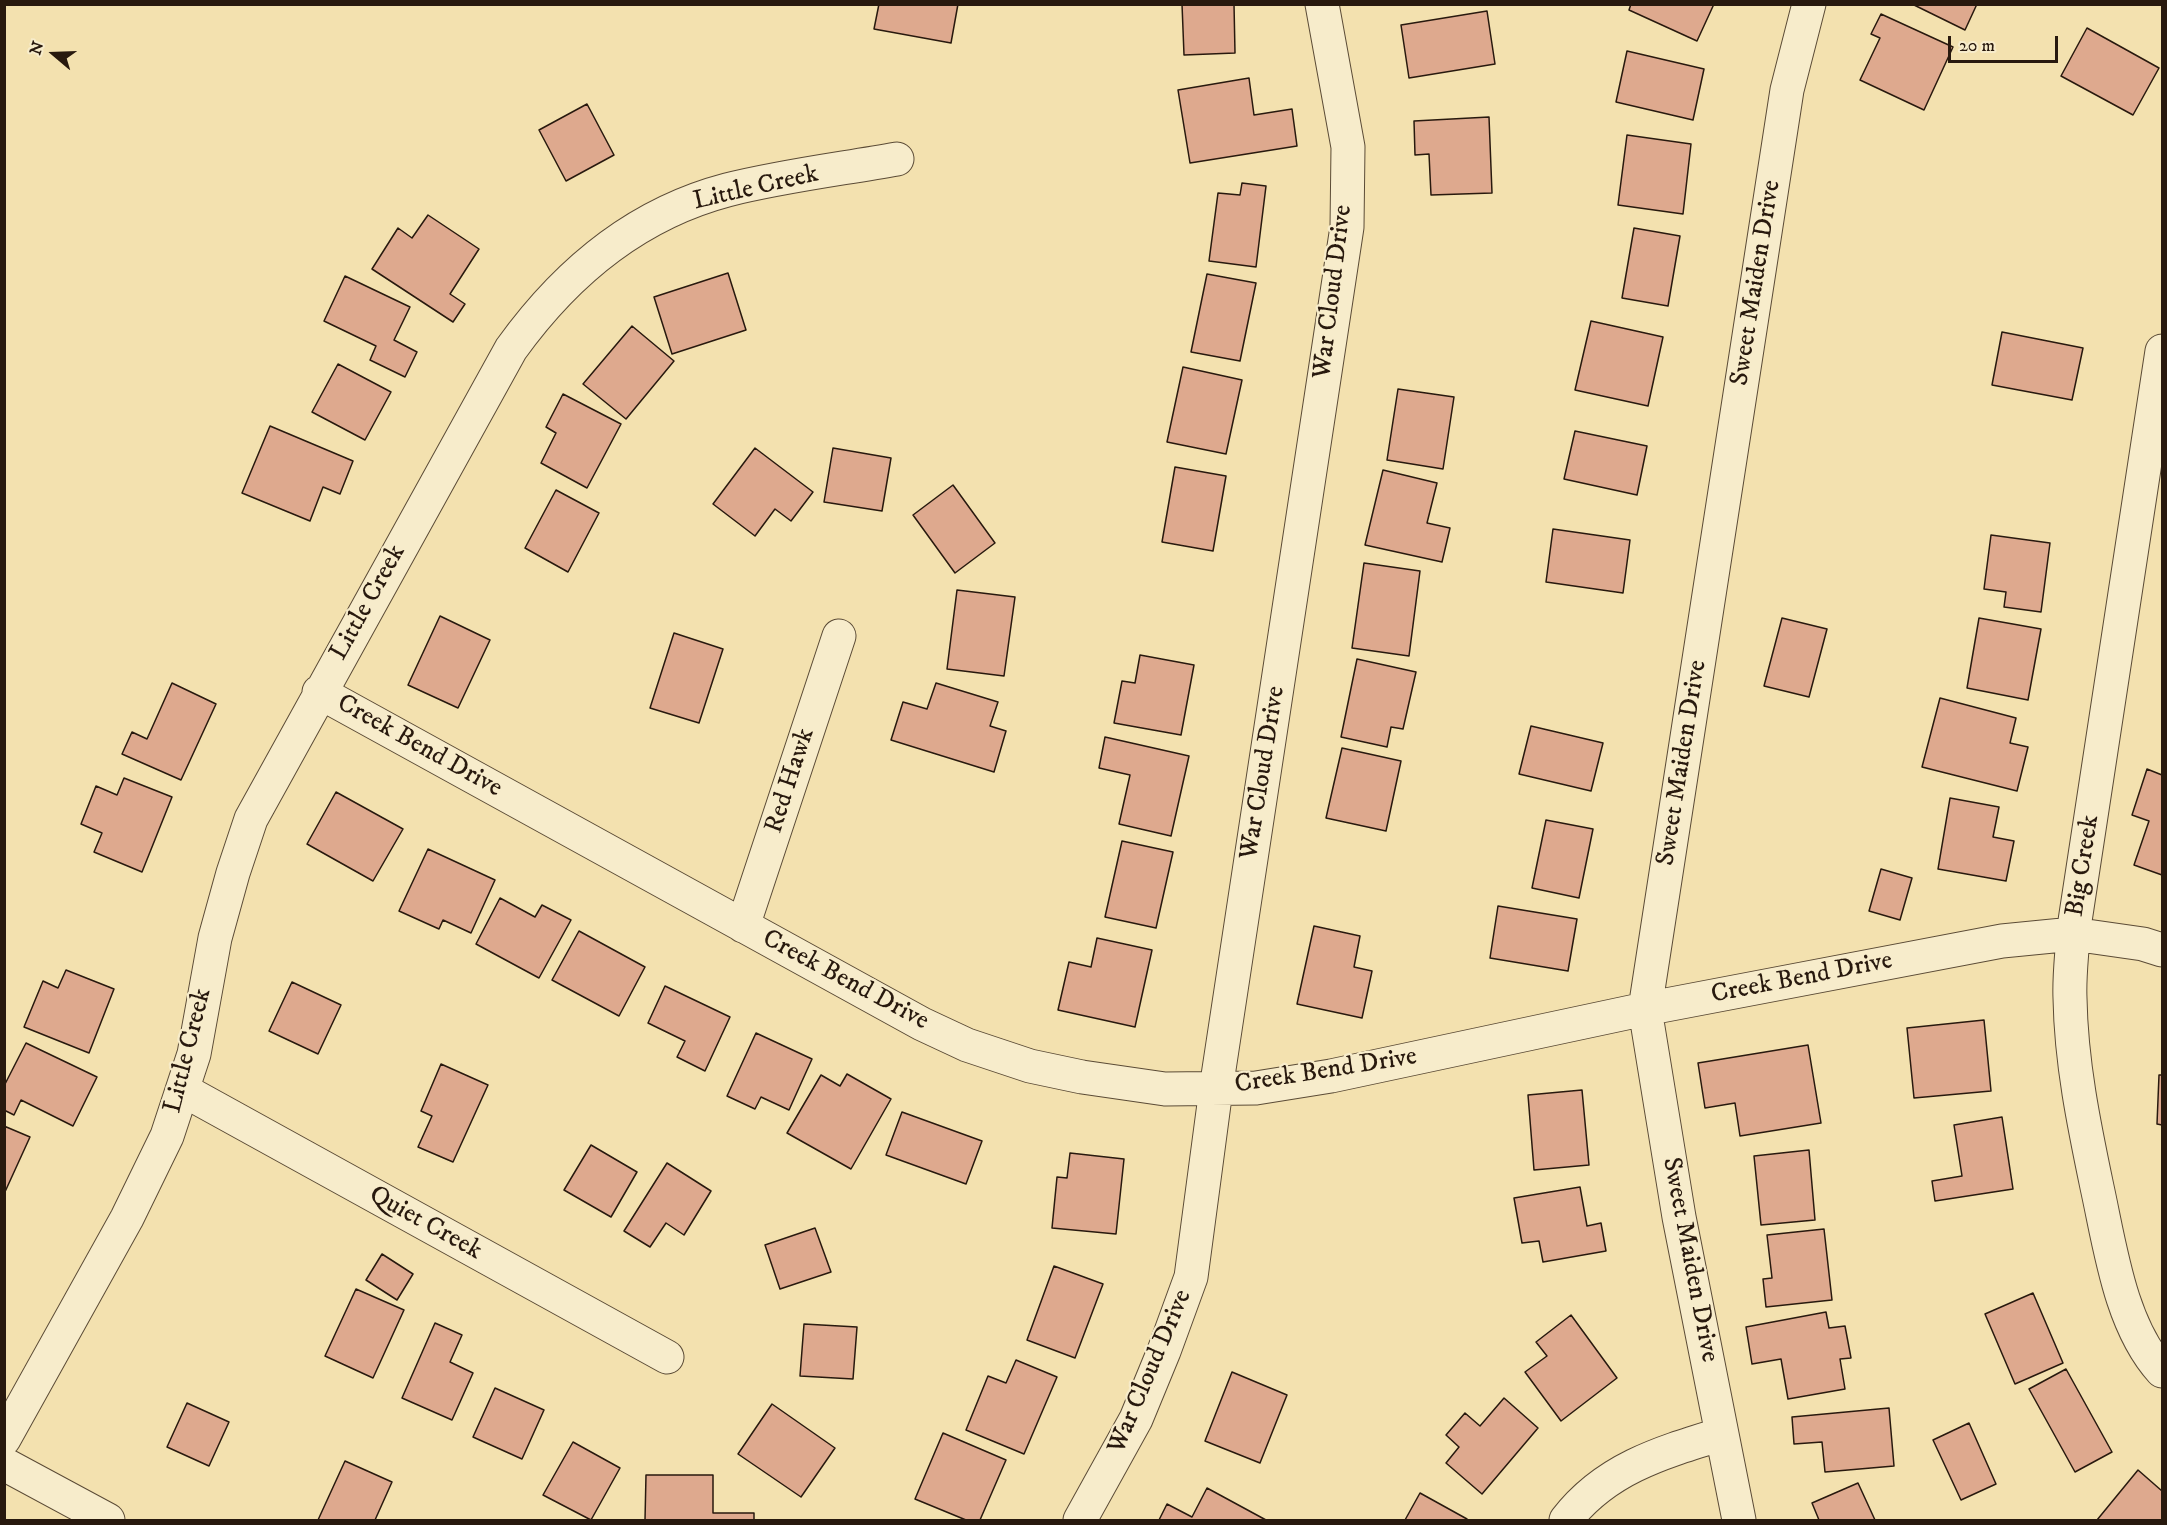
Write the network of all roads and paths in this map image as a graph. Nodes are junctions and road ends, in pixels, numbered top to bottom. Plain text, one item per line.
1 (1322, 4) edge
2 (1809, 4) edge
3 (897, 159) dead end
4 (2163, 351) edge
5 (2150, 520) edge
6 (839, 636) dead end
7 (319, 692) junction
8 (743, 926) junction
9 (2073, 934) junction
10 (2163, 950) edge
11 (1645, 1009) junction
12 (1216, 1089) junction
13 (183, 1090) junction
14 (667, 1357) dead end
15 (2163, 1371) edge
16 (1722, 1434) junction
17 (4, 1439) edge
18 (4, 1464) edge
19 (108, 1521) edge
20 (1080, 1521) edge
21 (1566, 1521) edge
22 (1739, 1521) edge

1 - 12 street, War Cloud Drive
2 - 11 street, Sweet Maiden Drive
3 - 7 street, Little Creek
4 - 5 street, Big Creek
5 - 9 street, Big Creek
6 - 8 street, Red Hawk
7 - 8 street, Creek Bend Drive
7 - 13 street, Little Creek
8 - 12 street, Creek Bend Drive
9 - 10 street, Creek Bend Drive
9 - 11 street, Creek Bend Drive
9 - 15 street, Big Creek
11 - 12 street, Creek Bend Drive
11 - 16 street, Sweet Maiden Drive
12 - 20 street, War Cloud Drive
13 - 14 street, Quiet Creek
13 - 17 street, Little Creek
16 - 21 street
16 - 22 street, Sweet Maiden Drive
18 - 19 street

